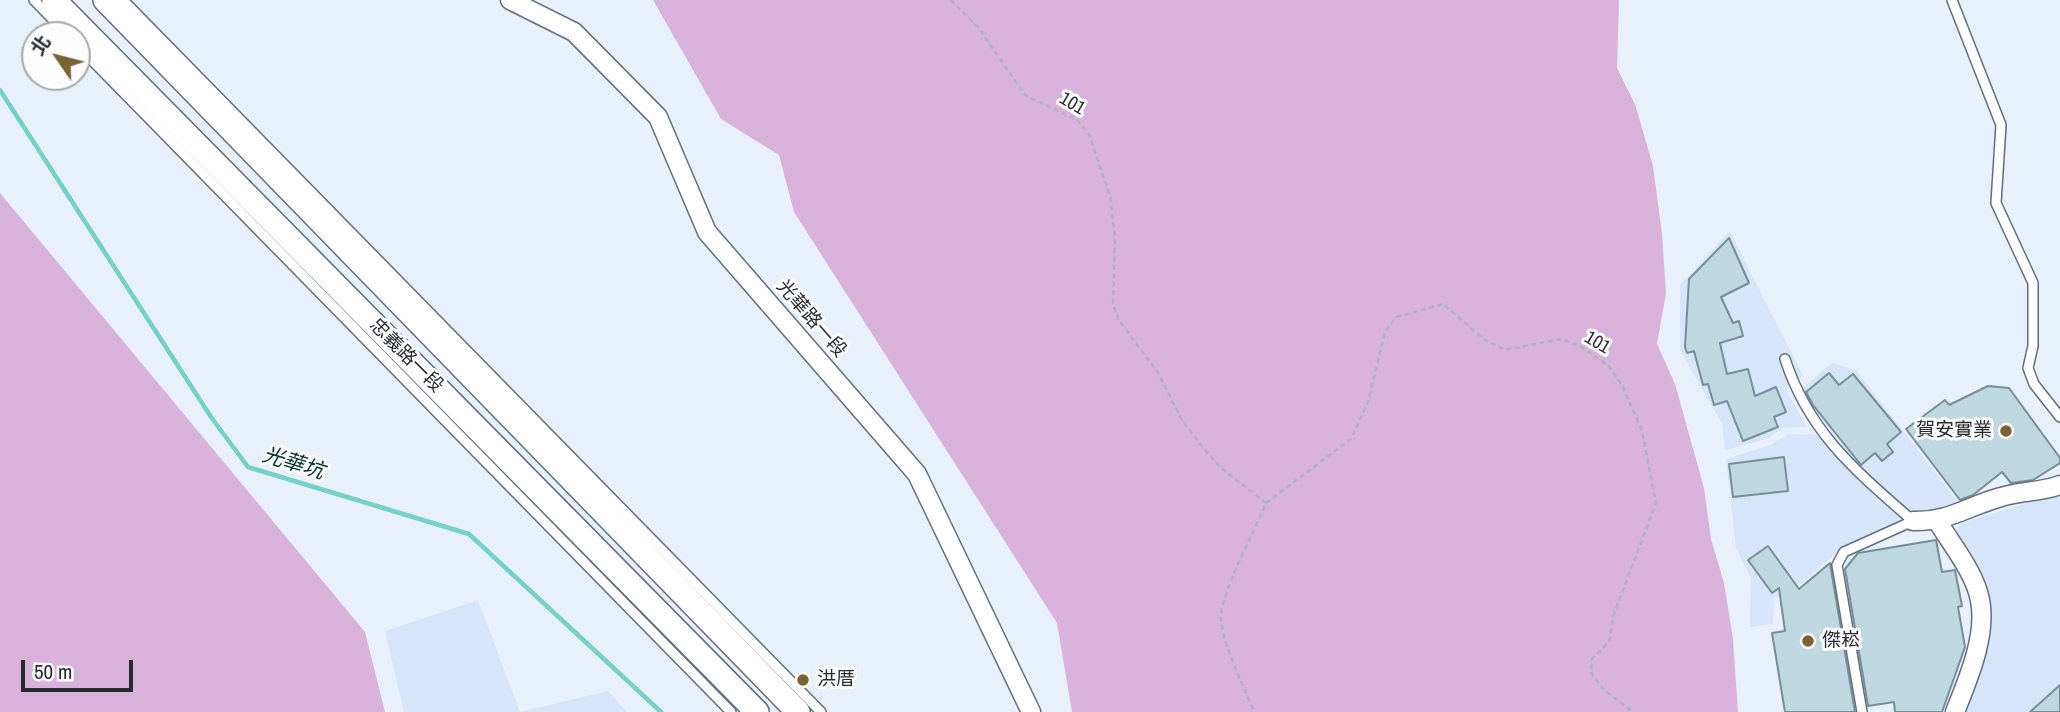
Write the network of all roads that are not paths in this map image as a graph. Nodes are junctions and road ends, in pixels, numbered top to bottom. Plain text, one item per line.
1 (34, 0) edge
2 (54, 0) edge
3 (105, 0) edge
4 (123, 0) edge
5 (510, 0) edge
6 (1952, 0) edge
7 (54, 21) edge
8 (91, 57) edge
9 (269, 159) junction
10 (234, 193) junction
11 (1785, 359) dead end
12 (2060, 417) edge
13 (2060, 485) edge
14 (1913, 521) junction
15 (1938, 522) junction
16 (794, 705) edge
17 (731, 712) edge
18 (757, 712) edge
19 (821, 712) edge
20 (1031, 712) edge
21 (1862, 712) edge
22 (1955, 712) edge

1 - 7 lane
2 - 10 main road, 忠義路一段
3 - 9 main road, 忠義路一段
4 - 9 lane, 忠義路一段
5 - 20 street, 光華路一段
6 - 12 lane
8 - 10 lane, 忠義路一段
9 - 10 main road
9 - 16 main road, 忠義路一段
10 - 17 lane, 忠義路一段
10 - 18 main road, 忠義路一段
11 - 14 lane
13 - 15 street
14 - 15 street
14 - 21 lane
15 - 22 street
16 - 19 lane, 忠義路一段

